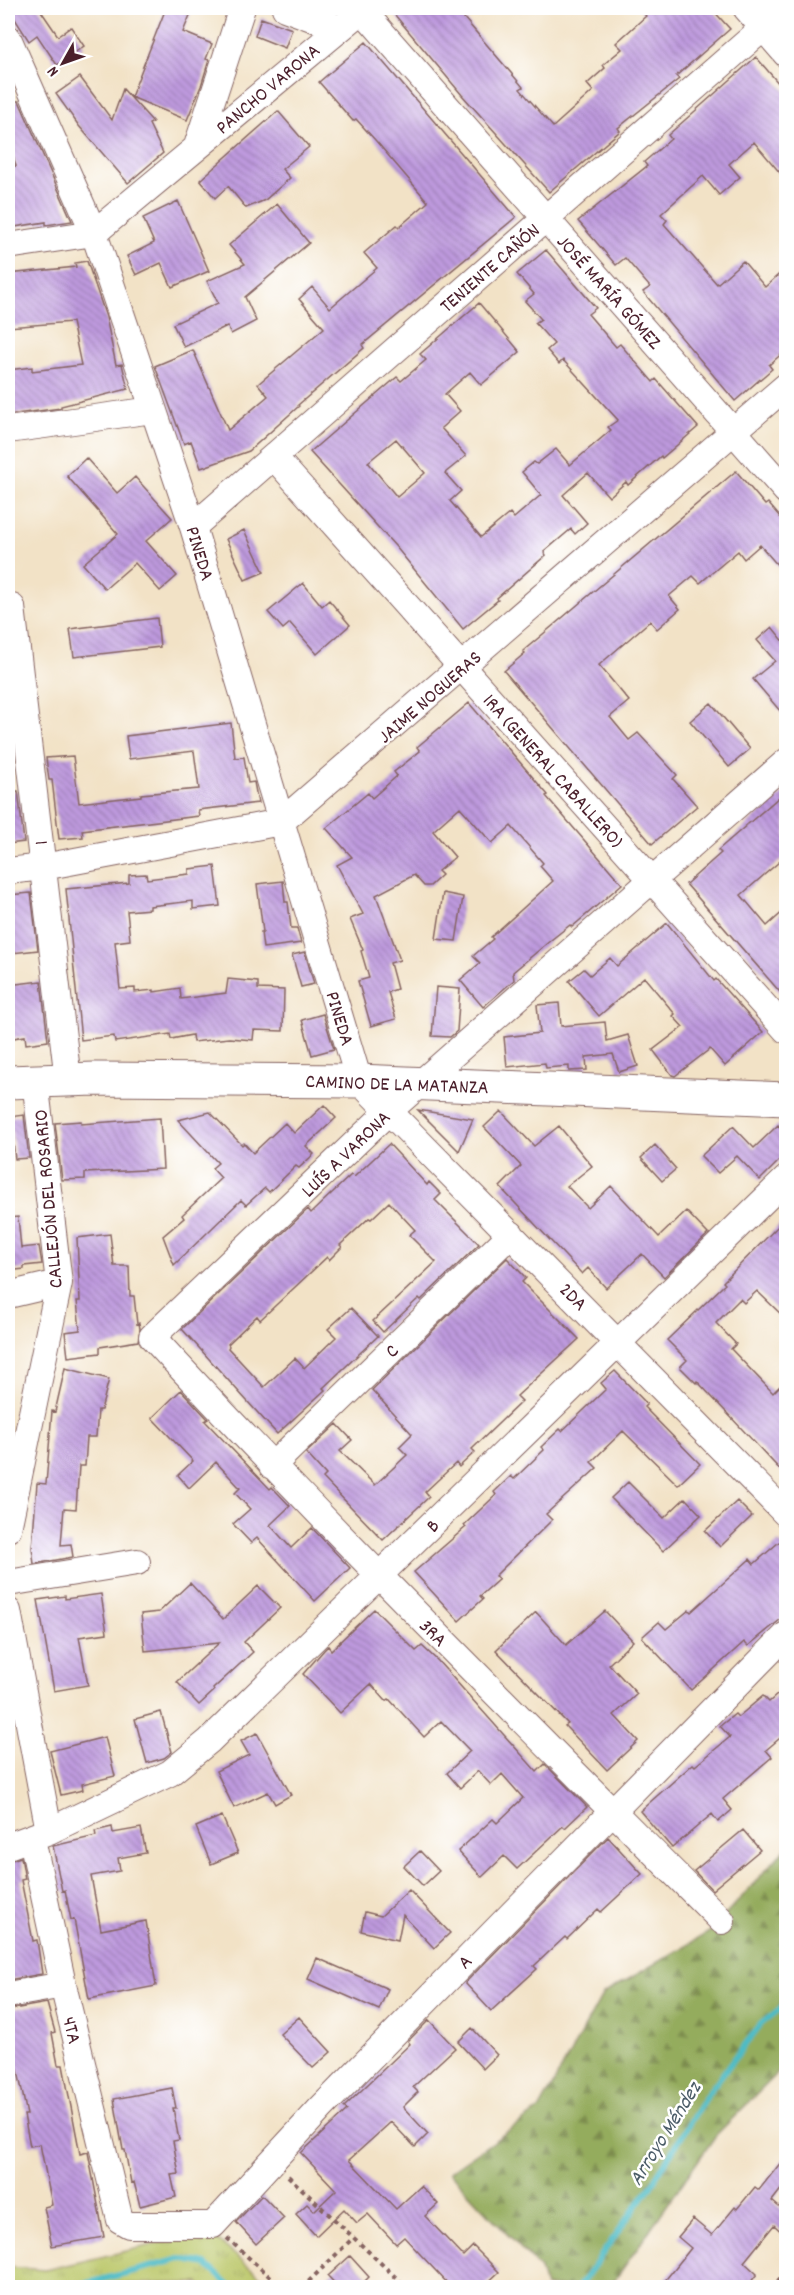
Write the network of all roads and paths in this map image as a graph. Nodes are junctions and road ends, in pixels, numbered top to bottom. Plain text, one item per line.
1 (242, 8) edge
2 (285, 8) edge
3 (746, 8) edge
4 (786, 8) edge
5 (363, 9) edge
6 (763, 27) junction
7 (339, 28) junction
8 (8, 38) edge
9 (786, 54) edge
10 (18, 88) edge
11 (197, 146) junction
12 (545, 219) junction
13 (94, 233) junction
14 (8, 246) edge
15 (786, 386) edge
16 (153, 410) junction
17 (8, 430) edge
18 (735, 432) junction
19 (274, 457) junction
20 (786, 491) edge
21 (193, 527) junction
22 (10, 607) edge
23 (462, 667) junction
24 (786, 762) edge
25 (281, 822) junction
26 (43, 867) junction
27 (8, 871) edge
28 (652, 879) junction
29 (786, 1030) edge
30 (68, 1080) junction
31 (21, 1081) edge
32 (359, 1081) junction
33 (420, 1083) junction
34 (786, 1099) edge
35 (389, 1111) junction
36 (786, 1179) edge
37 (511, 1233) junction
38 (59, 1283) junction
39 (8, 1295) edge
40 (152, 1337) joint
41 (618, 1341) junction
42 (272, 1466) junction
43 (786, 1514) edge
44 (8, 1528) edge
45 (137, 1562) dead end
46 (379, 1577) junction
47 (8, 1583) edge
48 (8, 1611) edge
49 (786, 1635) edge
50 (612, 1811) junction
51 (40, 1835) junction
52 (8, 1846) edge
53 (722, 1921) dead end
54 (63, 1985) junction
55 (8, 1995) edge
56 (273, 2160) junction
57 (213, 2225) junction
58 (353, 2238) junction
59 (786, 2274) edge
60 (404, 2285) dead end
61 (282, 2288) edge
62 (302, 2288) edge
63 (771, 2288) edge

1 - 11 street
2 - 7 street
3 - 6 street
4 - 6 street, TENIENTE CAÑÓN
5 - 7 street, PANCHO VARONA
5 - 12 street, JOSÉ MARÍA GÓMEZ
6 - 9 street
6 - 12 street, TENIENTE CAÑÓN
7 - 11 street, PANCHO VARONA
8 - 10 street, PINEDA
10 - 13 street, PINEDA
11 - 13 street, PANCHO VARONA
12 - 18 street, JOSÉ MARÍA GÓMEZ
12 - 19 street, TENIENTE CAÑÓN
13 - 14 street
13 - 16 street, PINEDA
15 - 18 street, JAIME NOGUERAS
16 - 17 street
16 - 21 street, PINEDA
18 - 20 street, JOSÉ MARÍA GÓMEZ
18 - 23 street, JAIME NOGUERAS
19 - 21 street, TENIENTE CAÑÓN
19 - 23 street, 1RA (GENERAL CABALLERO)
21 - 25 street, PINEDA
22 - 26 street, 1
23 - 25 street, JAIME NOGUERAS
23 - 28 street, 1RA (GENERAL CABALLERO)
24 - 28 street, LUÍS A VARONA
25 - 26 street, JAIME NOGUERAS
25 - 32 street, PINEDA
26 - 27 street, JAIME NOGUERAS
26 - 30 street, 1
28 - 29 street, 1RA (GENERAL CABALLERO)
28 - 33 street, LUÍS A VARONA
30 - 31 main road, CAMINO DE LA MATANZA
30 - 32 main road, CAMINO DE LA MATANZA
31 - 38 street, CALLEJÓN DEL ROSARIO
32 - 33 main road, CAMINO DE LA MATANZA
32 - 35 street, 2DA
33 - 34 main road, CAMINO DE LA MATANZA
33 - 35 street, LUÍS A VARONA
35 - 37 street, 2DA
35 - 40 street, LUÍS A VARONA
36 - 41 street, B
37 - 41 street, 2DA
37 - 42 street, C
38 - 39 street
38 - 44 street, CALLEJÓN DEL ROSARIO
40 - 42 street, 3RA
41 - 43 street, 2DA
41 - 46 street, B
42 - 46 street, 3RA
45 - 47 street
46 - 50 street, 3RA
46 - 51 street, B
48 - 51 street
49 - 50 street, A
50 - 53 street, 3RA
50 - 56 street, A
51 - 52 street, B
51 - 54 street, 4TA
54 - 55 street
54 - 57 street, 4TA
56 - 57 street, A
56 - 58 path
57 - 61 path
58 - 60 path
58 - 62 path
59 - 63 path

